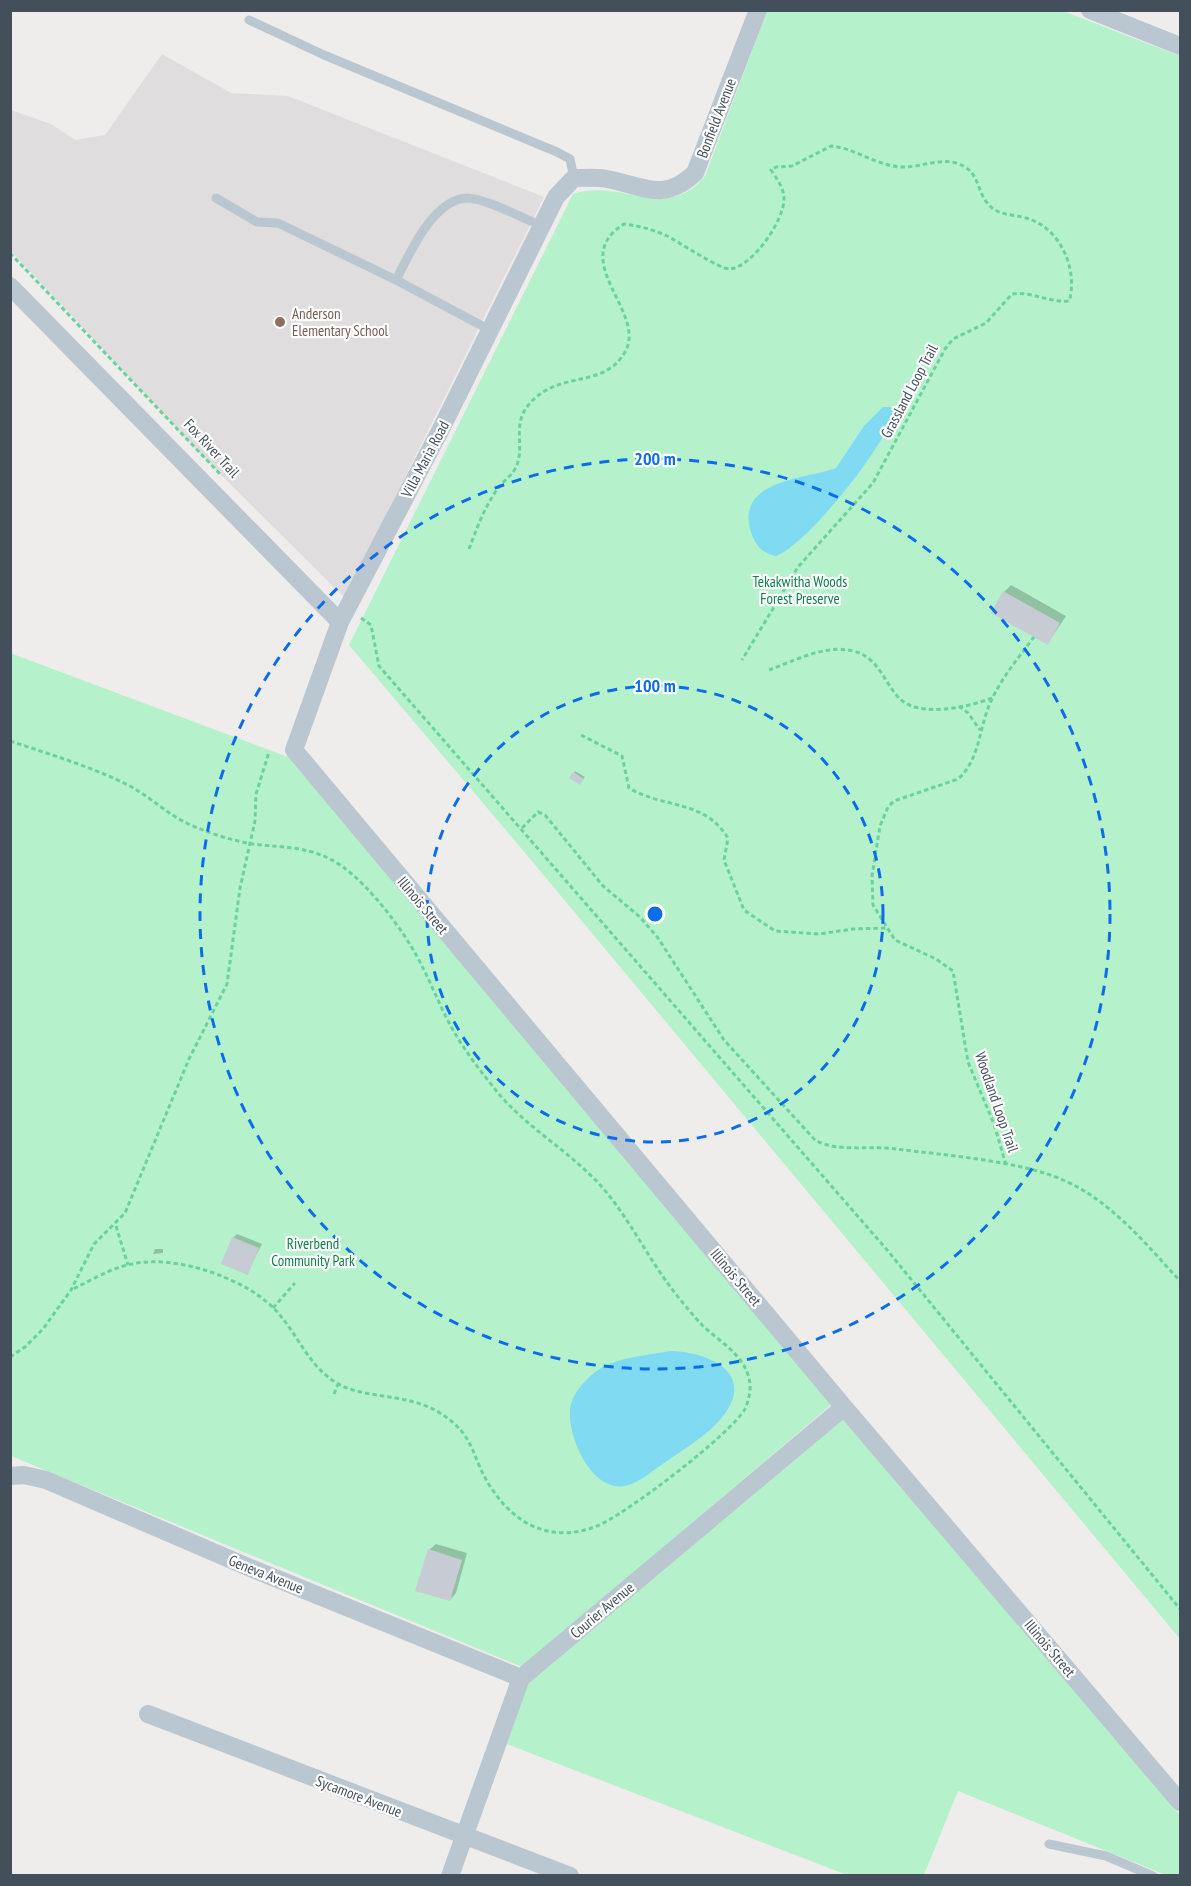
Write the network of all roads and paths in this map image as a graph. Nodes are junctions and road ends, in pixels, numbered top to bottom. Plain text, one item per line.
1 (758, 10) edge
2 (1090, 10) edge
3 (249, 20) dead end
4 (1180, 46) edge
5 (574, 178) junction
6 (216, 198) dead end
7 (542, 226) junction
8 (10, 253) edge
9 (396, 280) junction
10 (10, 286) edge
11 (490, 330) junction
12 (223, 477) dead end
13 (469, 549) dead end
14 (344, 615) junction
15 (1034, 637) dead end
16 (742, 660) dead end
17 (769, 670) dead end
18 (992, 698) junction
19 (957, 705) junction
20 (981, 731) junction
21 (581, 735) dead end
22 (10, 741) edge
23 (294, 750) joint
24 (268, 752) dead end
25 (522, 828) junction
26 (250, 844) junction
27 (886, 928) junction
28 (1006, 1166) junction
29 (116, 1226) junction
30 (128, 1265) junction
31 (1180, 1281) edge
32 (295, 1283) dead end
33 (71, 1290) junction
34 (273, 1308) junction
35 (10, 1357) edge
36 (338, 1383) junction
37 (334, 1394) dead end
38 (844, 1407) junction
39 (10, 1476) edge
40 (1180, 1609) edge
41 (521, 1678) junction
42 (148, 1714) dead end
43 (1180, 1802) edge
44 (465, 1836) junction
45 (1050, 1844) dead end
46 (450, 1875) edge
47 (570, 1875) edge
48 (1153, 1875) edge

1 - 5 street, Bonfield Avenue
2 - 4 street
3 - 5 lane
5 - 7 street, Villa Maria Road
6 - 9 lane
7 - 9 lane
7 - 11 street, Villa Maria Road
8 - 12 path, Fox River Trail
9 - 11 lane
10 - 14 street
11 - 14 street, Villa Maria Road
13 - 16 path, Grassland Loop Trail
14 - 23 street, Villa Maria Road
14 - 25 path
15 - 18 path
17 - 19 path
18 - 19 path
18 - 20 path
19 - 20 path
20 - 27 path
21 - 27 path
22 - 26 path
23 - 38 street, Illinois Street
24 - 26 path
25 - 28 path, Woodland Loop Trail
25 - 40 path
26 - 29 path
26 - 36 path
27 - 28 path, Woodland Loop Trail
28 - 31 path
29 - 30 path
29 - 33 path
30 - 33 path
30 - 34 path
32 - 34 path
33 - 35 path
34 - 36 path
36 - 37 path
38 - 41 street, Courier Avenue
38 - 43 street, Illinois Street
39 - 41 street, Geneva Avenue
41 - 44 street
42 - 44 street, Sycamore Avenue
44 - 46 street
44 - 47 street, Sycamore Avenue
45 - 48 lane

